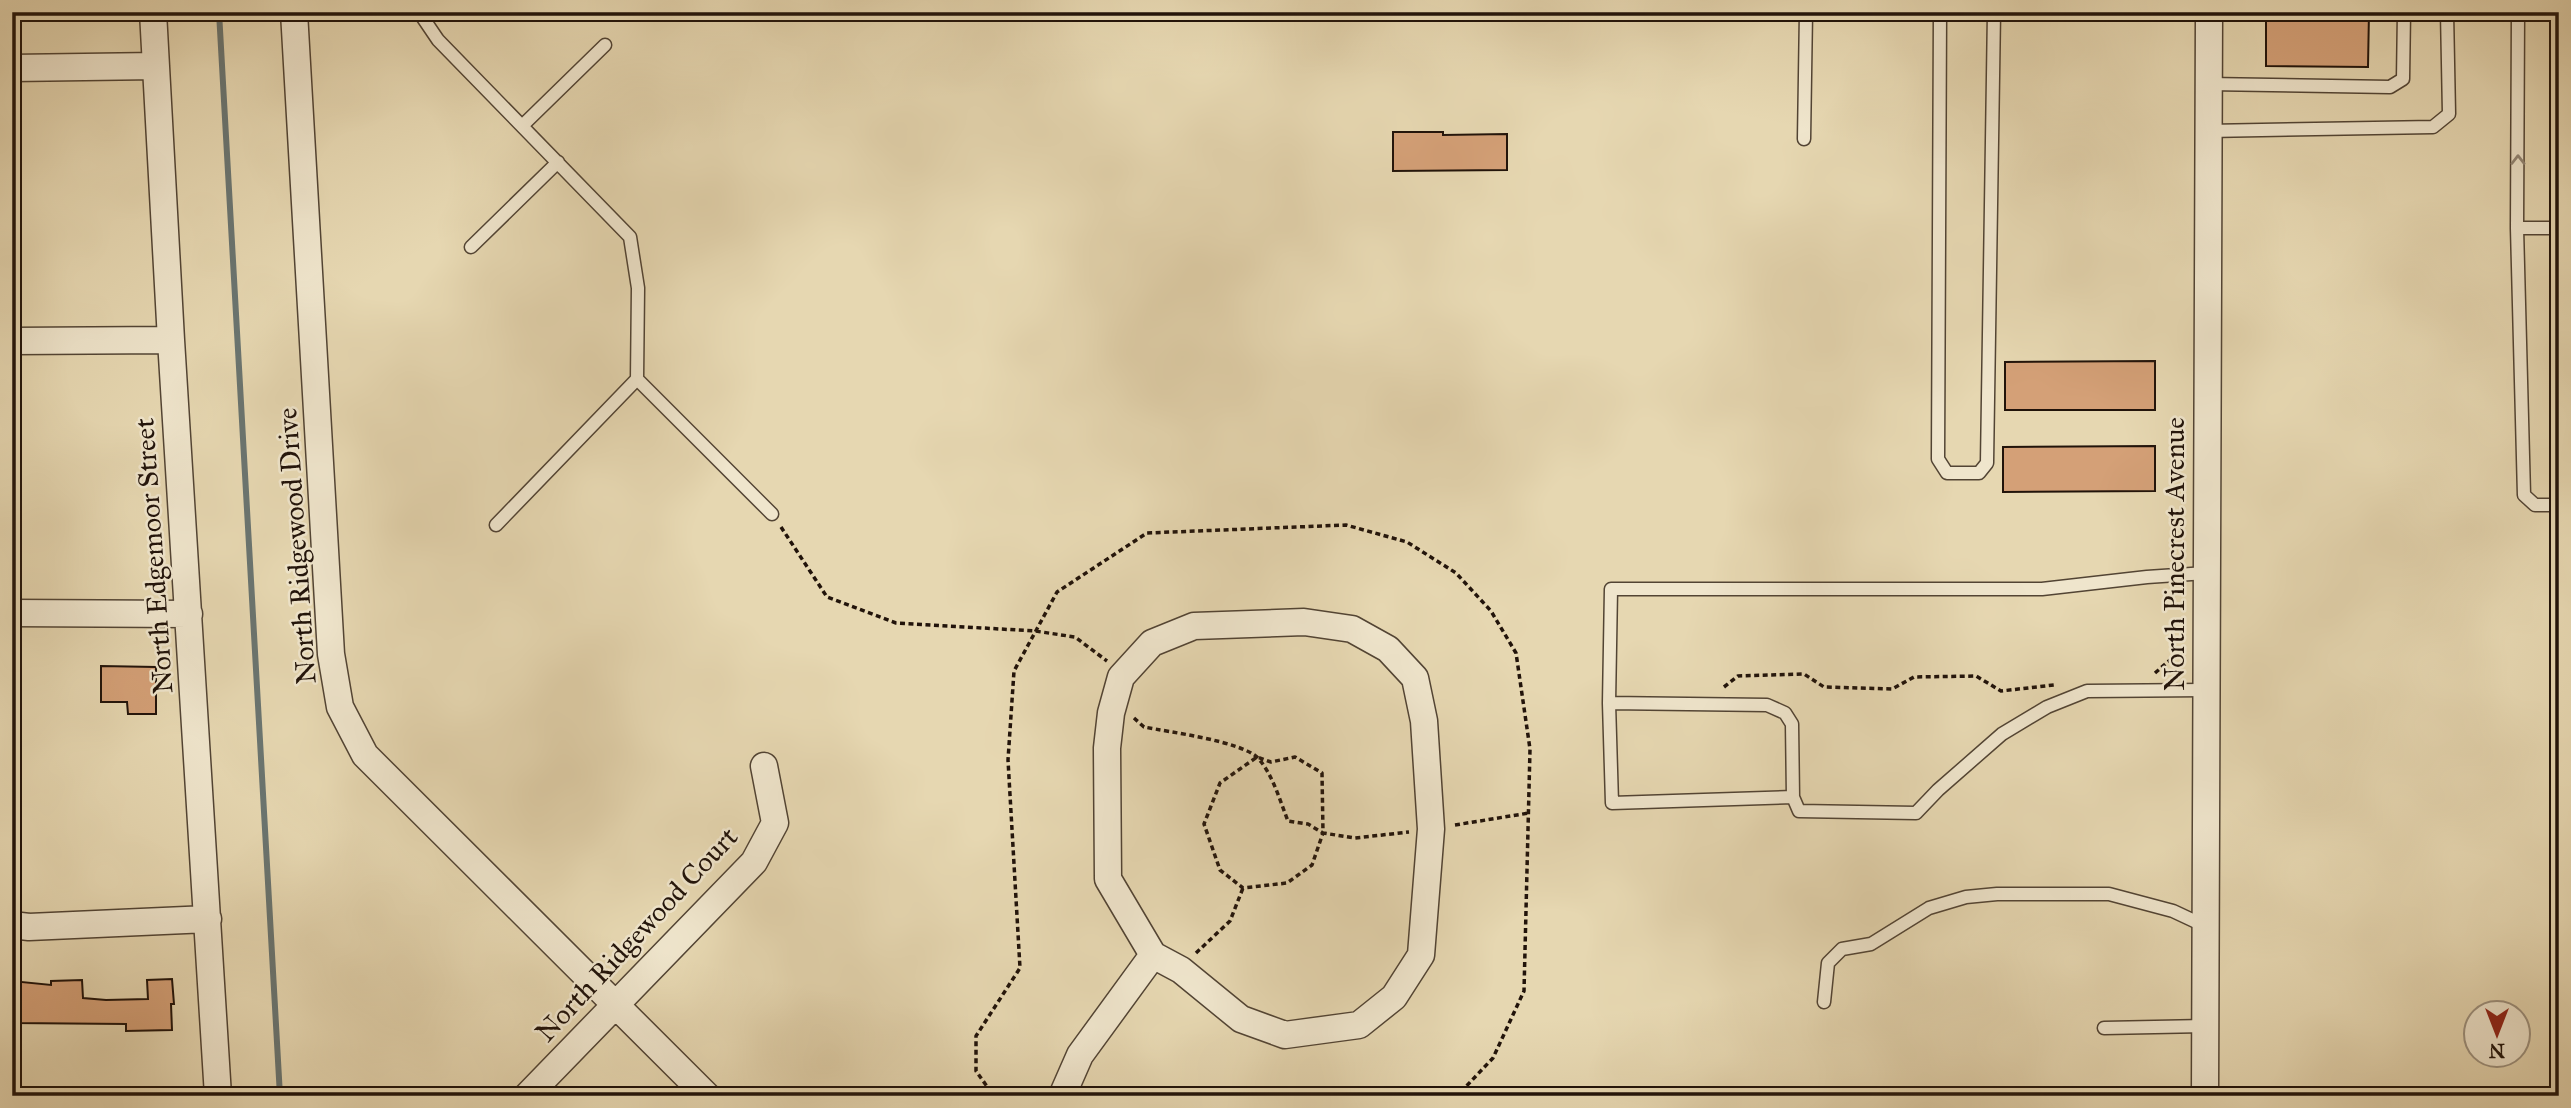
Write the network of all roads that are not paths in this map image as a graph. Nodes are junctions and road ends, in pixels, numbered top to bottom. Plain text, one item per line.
1 (153, 12) edge
2 (294, 12) edge
3 (419, 12) edge
4 (1806, 12) edge
5 (1940, 12) edge
6 (1994, 12) edge
7 (2209, 12) edge
8 (2404, 12) edge
9 (2447, 12) edge
10 (2518, 12) edge
11 (605, 46) dead end
12 (156, 66) junction
13 (12, 68) edge
14 (2208, 84) junction
15 (522, 125) junction
16 (2208, 131) junction
17 (1804, 139) dead end
18 (558, 162) junction
19 (2517, 228) junction
20 (2559, 228) edge
21 (471, 247) dead end
22 (171, 340) junction
23 (12, 341) edge
24 (637, 379) junction
25 (2559, 505) edge
26 (772, 514) road end
27 (496, 525) dead end
28 (2206, 573) junction
29 (12, 613) edge
30 (189, 614) junction
31 (2206, 690) junction
32 (1609, 703) junction
33 (764, 766) dead end
34 (1793, 797) junction
35 (208, 919) junction
36 (12, 925) edge
37 (2205, 926) junction
38 (1153, 956) junction
39 (1824, 1002) dead end
40 (616, 1004) junction
41 (2205, 1026) junction
42 (2104, 1028) dead end
43 (218, 1096) edge
44 (527, 1096) edge
45 (707, 1096) edge
46 (1062, 1096) edge
47 (2205, 1096) edge

1 - 12 street, North Edgemoor Street
2 - 40 street, North Ridgewood Drive
3 - 15 lane
4 - 17 lane
5 - 6 lane
7 - 14 street, North Pinecrest Avenue
8 - 14 lane
9 - 16 lane
19 -> 10 lane
11 - 15 lane
12 - 13 street
12 - 22 street, North Edgemoor Street
14 - 16 street, North Pinecrest Avenue
15 - 18 lane
16 - 28 street, North Pinecrest Avenue
18 - 21 lane
18 - 24 lane
19 - 20 lane
19 - 25 lane
22 - 23 street
22 - 30 street, North Edgemoor Street
24 - 26 lane
24 - 27 lane
28 - 31 street, North Pinecrest Avenue
28 - 32 lane
29 - 30 street
30 - 35 street, North Edgemoor Street
31 - 34 lane
31 - 37 street, North Pinecrest Avenue
32 - 34 lane
32 - 34 lane
33 - 40 street, North Ridgewood Court
35 - 36 street
35 - 43 street, North Edgemoor Street
37 - 39 lane
37 - 41 street, North Pinecrest Avenue
38 - 38 street
38 - 46 street
40 - 44 street, North Ridgewood Court
40 - 45 street, North Ridgewood Drive
41 - 42 lane
41 - 47 street, North Pinecrest Avenue

